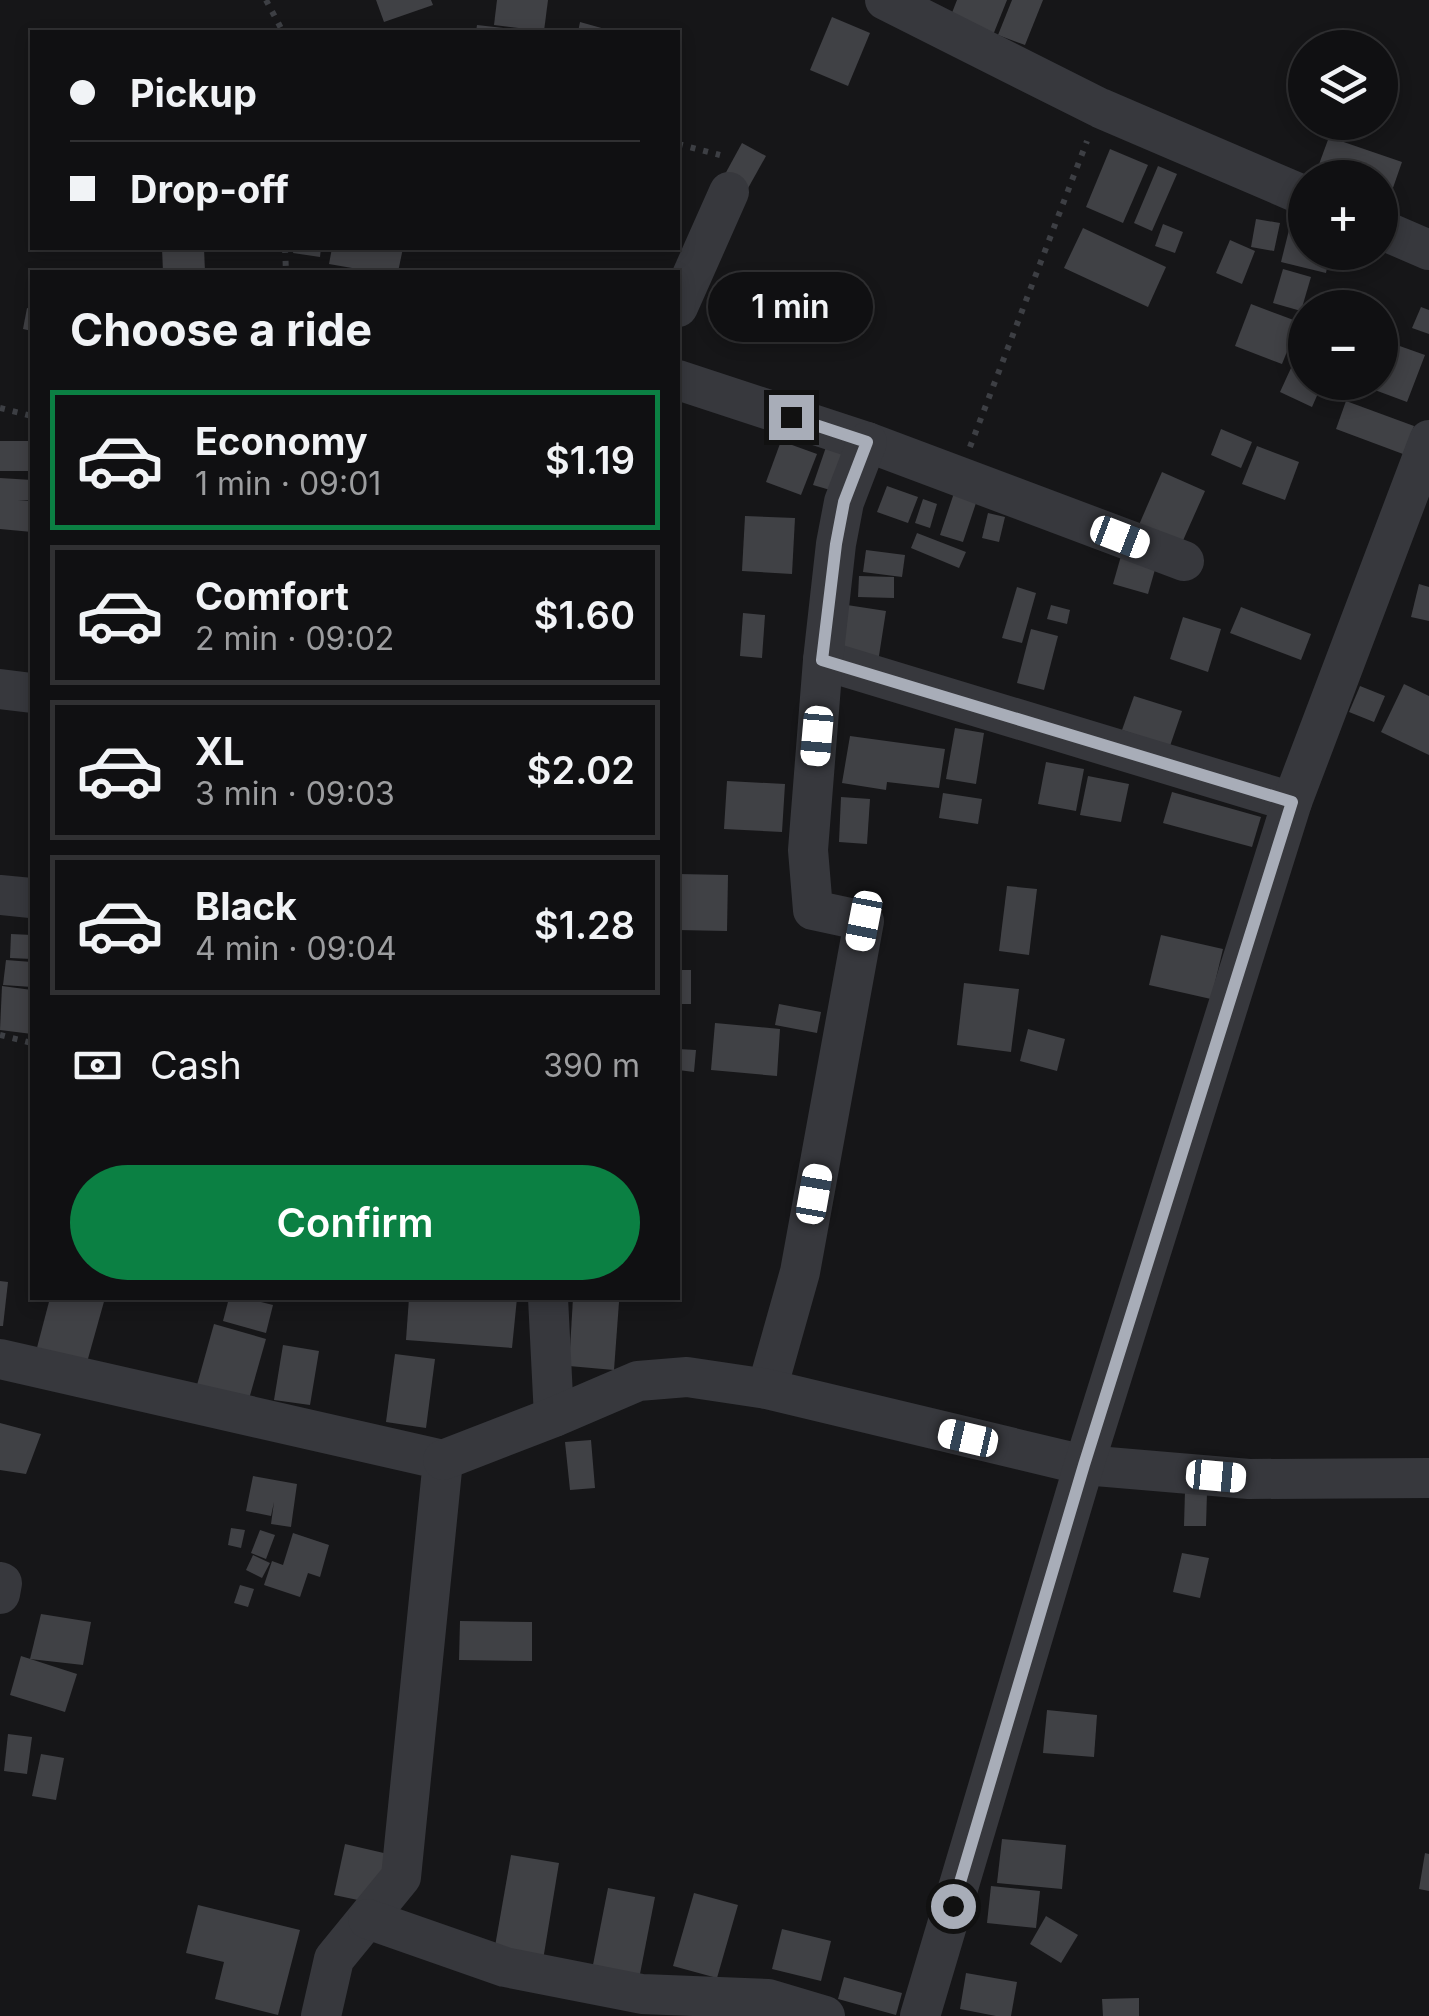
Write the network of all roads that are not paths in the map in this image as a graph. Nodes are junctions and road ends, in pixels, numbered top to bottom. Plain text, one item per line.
1 (885, 0) edge
2 (725, 174) road end
3 (1288, 189) edge
4 (1398, 236) edge
5 (1429, 250) edge
6 (680, 301) edge
7 (680, 381) edge
8 (1429, 440) edge
9 (867, 442) junction
10 (1184, 561) dead end
11 (822, 660) junction
12 (0, 689) edge
13 (30, 693) edge
14 (1292, 802) junction
15 (0, 895) edge
16 (30, 898) edge
17 (548, 1300) edge
18 (0, 1359) edge
19 (767, 1389) junction
20 (554, 1418) junction
21 (442, 1460) junction
22 (1084, 1465) junction
23 (1429, 1478) edge
24 (0, 1582) edge
25 (0, 1594) edge
26 (368, 1919) junction
27 (321, 2016) edge
28 (825, 2016) edge
29 (920, 2016) edge

1 - 3 street
2 - 6 street
4 - 5 street
7 - 9 street
8 - 14 street
9 - 10 street
9 - 11 street
11 - 14 street
11 - 19 street
12 - 13 street
14 - 22 street
15 - 16 street
17 - 20 street
18 - 21 street
19 - 20 street
19 - 22 street
20 - 21 street
21 - 26 street
22 - 23 street
22 - 29 street
24 - 25 street
26 - 27 street
26 - 28 street

